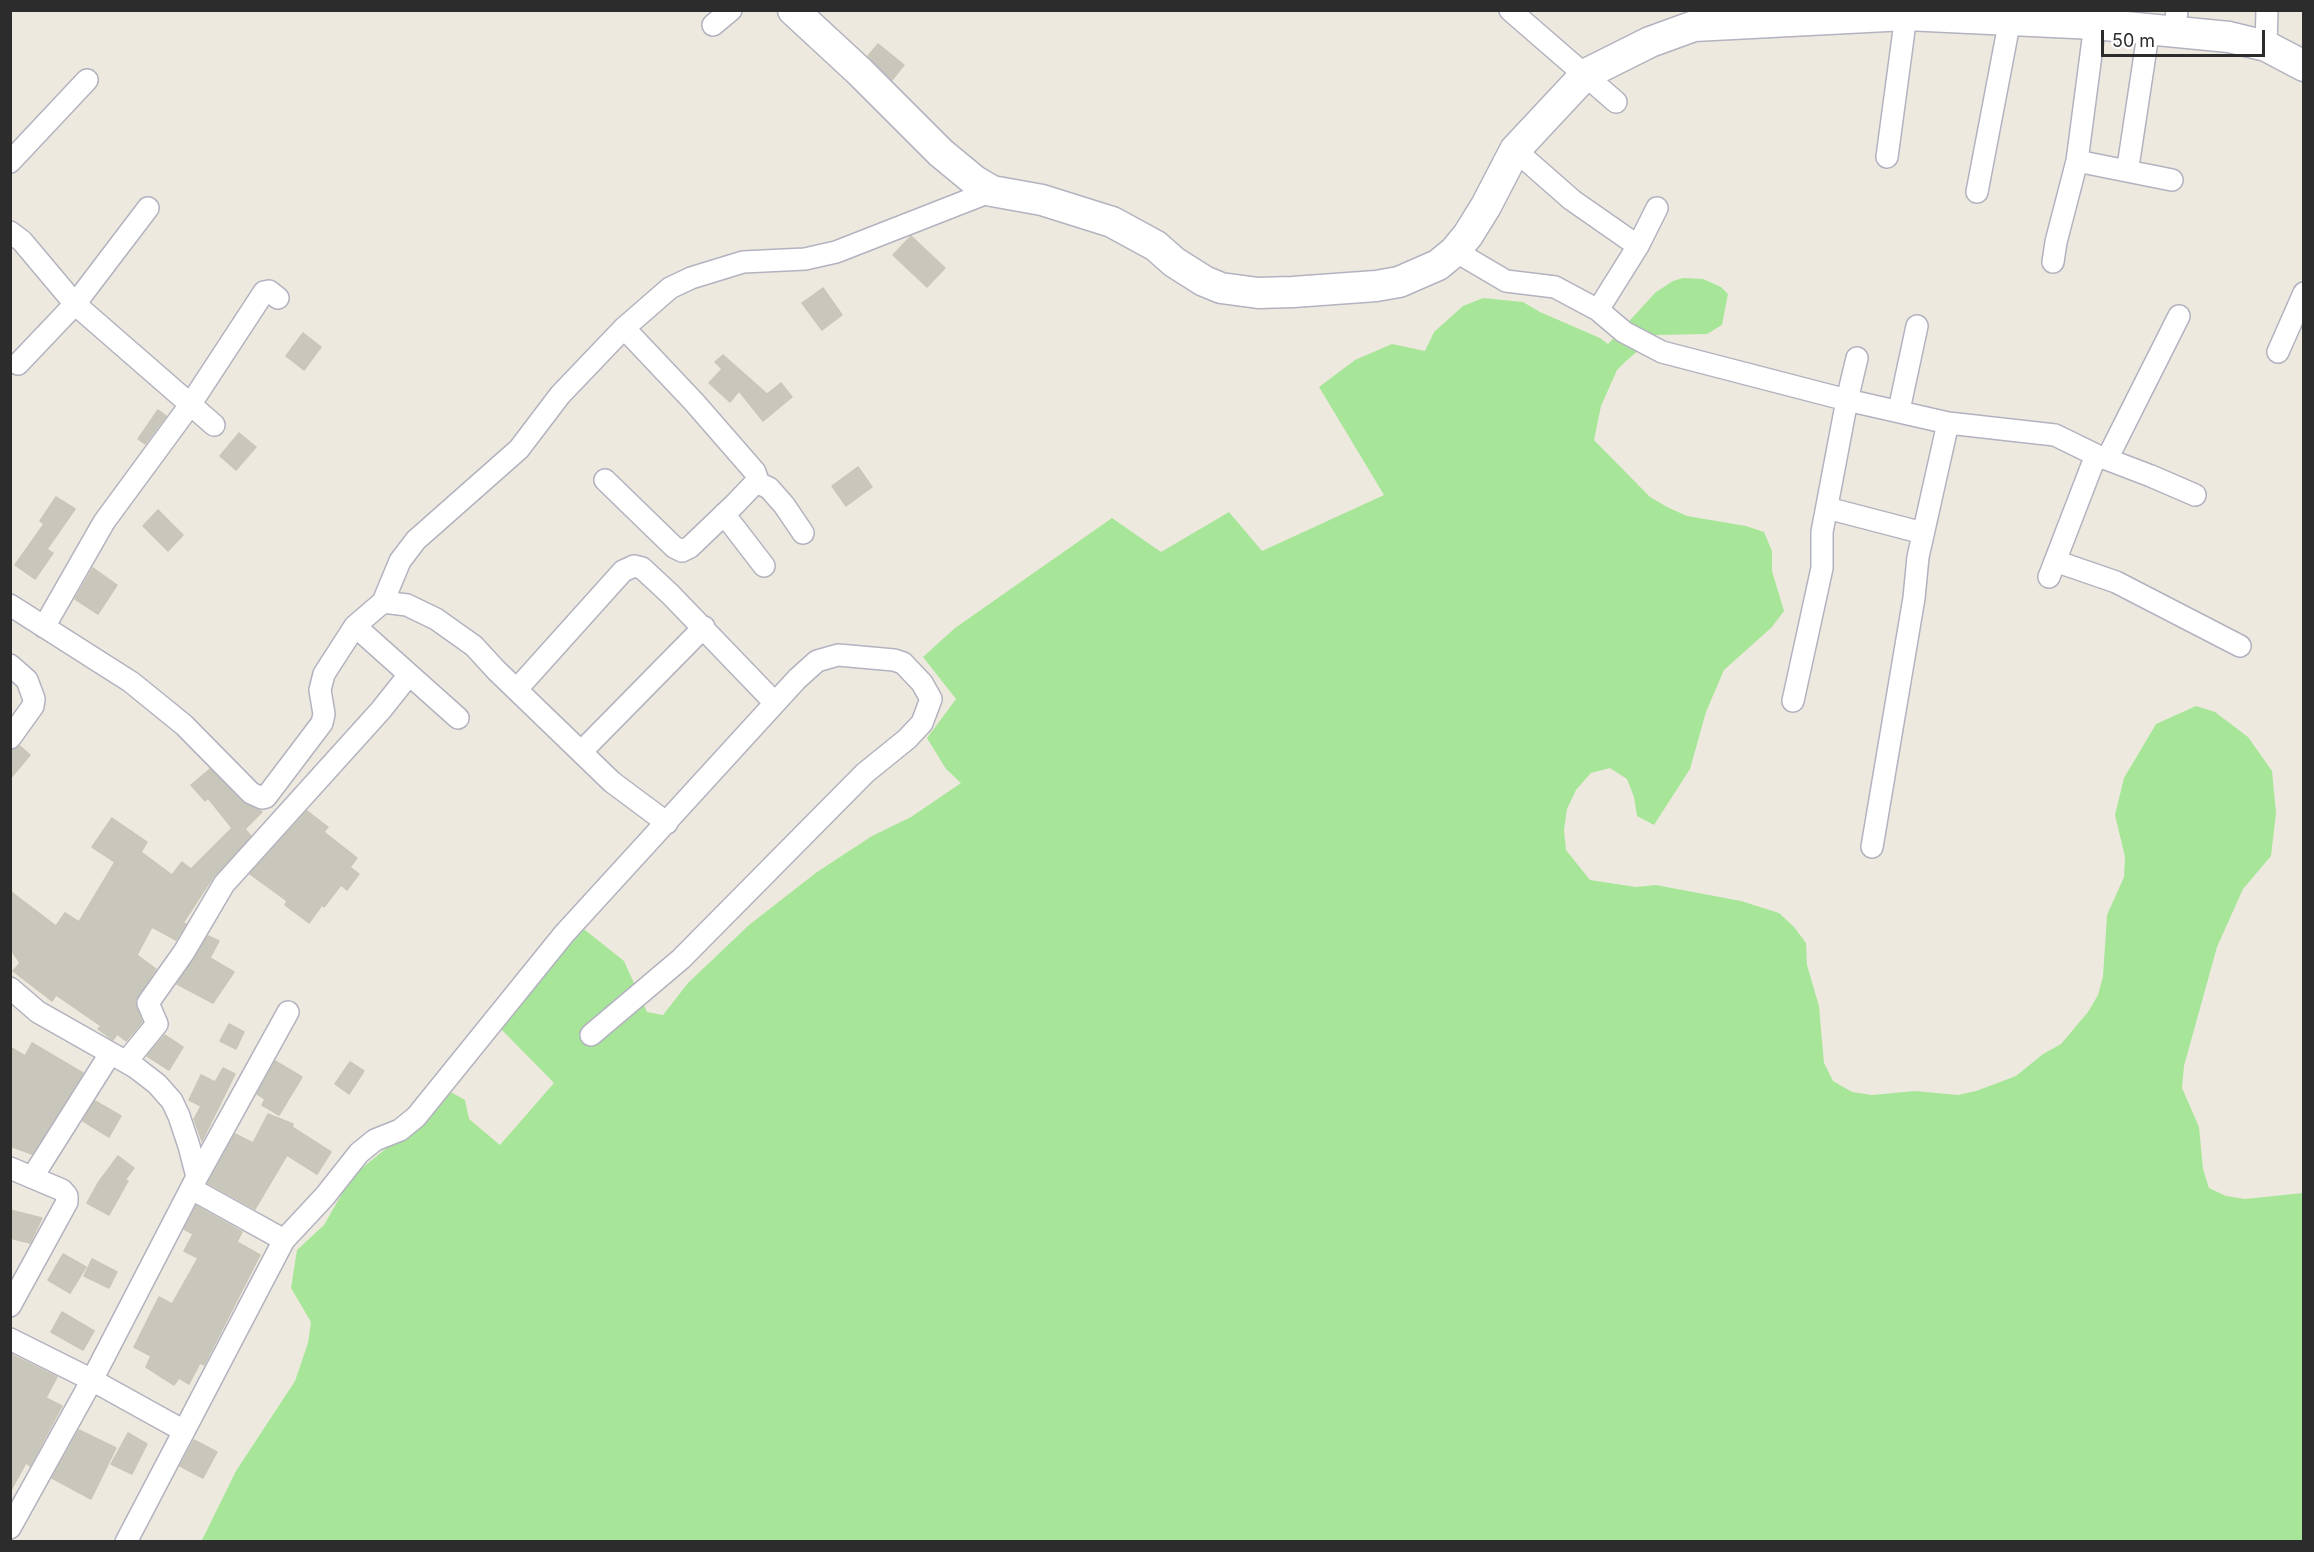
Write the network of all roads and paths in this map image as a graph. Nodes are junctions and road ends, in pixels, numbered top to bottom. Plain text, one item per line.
1 (731, 10) edge
2 (793, 10) edge
3 (1510, 10) edge
4 (2267, 10) edge
5 (1906, 15) junction
6 (1698, 18) edge
7 (2010, 19) junction
8 (2167, 23) edge
9 (2095, 24) junction
10 (713, 25) dead end
11 (2266, 46) junction
12 (2304, 66) edge
13 (1586, 74) junction
14 (87, 80) dead end
15 (1616, 102) dead end
16 (1515, 150) junction
17 (1887, 158) dead end
18 (2129, 160) dead end
19 (2077, 161) junction
20 (10, 162) edge
21 (2172, 180) dead end
22 (992, 191) junction
23 (1977, 192) dead end
24 (148, 207) dead end
25 (1658, 208) dead end
26 (10, 232) edge
27 (1638, 246) junction
28 (1455, 251) junction
29 (2053, 261) dead end
30 (2304, 293) edge
31 (278, 298) dead end
32 (75, 304) junction
33 (1598, 310) junction
34 (2179, 316) dead end
35 (1917, 326) dead end
36 (624, 328) junction
37 (2278, 352) dead end
38 (1857, 358) dead end
39 (18, 364) dead end
40 (1847, 400) junction
41 (190, 405) junction
42 (1899, 410) junction
43 (1948, 423) junction
44 (214, 425) dead end
45 (2101, 457) junction
46 (605, 480) dead end
47 (756, 482) junction
48 (2196, 495) dead end
49 (1827, 508) junction
50 (724, 514) junction
51 (1923, 532) junction
52 (803, 533) dead end
53 (764, 566) dead end
54 (383, 603) junction
55 (10, 605) edge
56 (355, 626) junction
57 (44, 627) junction
58 (704, 627) junction
59 (2240, 646) dead end
60 (10, 665) edge
61 (408, 676) junction
62 (517, 689) junction
63 (1793, 701) dead end
64 (774, 702) junction
65 (458, 718) dead end
66 (10, 738) edge
67 (581, 752) junction
68 (667, 823) junction
69 (1872, 847) dead end
70 (10, 988) edge
71 (288, 1012) dead end
72 (591, 1035) dead end
73 (118, 1058) junction
74 (10, 1168) edge
75 (33, 1176) junction
76 (194, 1183) junction
77 (284, 1240) junction
78 (10, 1306) edge
79 (10, 1339) edge
80 (92, 1380) junction
81 (184, 1431) junction
82 (10, 1528) edge
83 (126, 1542) edge

1 - 10 street
2 - 22 street
3 - 13 street
4 - 11 street
5 - 6 street
5 - 7 street
5 - 17 street
6 - 13 street
7 - 9 street
7 - 23 street
8 - 9 street
8 - 11 street
8 - 18 street
9 - 19 street
11 - 12 street
13 - 15 street
13 - 16 street
14 - 20 street
16 - 27 street
16 - 28 street
19 - 21 street
19 - 29 street
22 - 28 street
22 - 36 street
24 - 32 street
25 - 27 street
26 - 32 street
27 - 33 street
28 - 33 street
30 - 37 street
31 - 41 street
32 - 39 street
32 - 41 street
33 - 40 street
34 - 45 street
35 - 42 street
36 - 47 street
36 - 54 street
38 - 40 street
40 - 42 street
40 - 49 street
41 - 44 street
41 - 57 street
42 - 43 street
43 - 45 street
43 - 51 street
45 - 48 street
45 - 59 street
46 - 50 street
47 - 50 street
47 - 52 street
49 - 51 street
49 - 63 street
50 - 53 street
51 - 69 street
54 - 56 street
54 - 62 street
55 - 57 street
56 - 57 street
56 - 61 street
58 - 62 street
58 - 64 street
58 - 67 street
60 - 66 street
61 - 65 street
61 - 73 street
62 - 67 street
64 - 68 street
64 - 72 street
67 - 68 street
68 - 77 street
70 - 73 street
71 - 76 street
73 - 75 street
73 - 76 street
74 - 75 street
75 - 78 street
76 - 77 street
76 - 80 street
77 - 81 street
79 - 80 street
80 - 81 street
80 - 82 street
81 - 83 street

